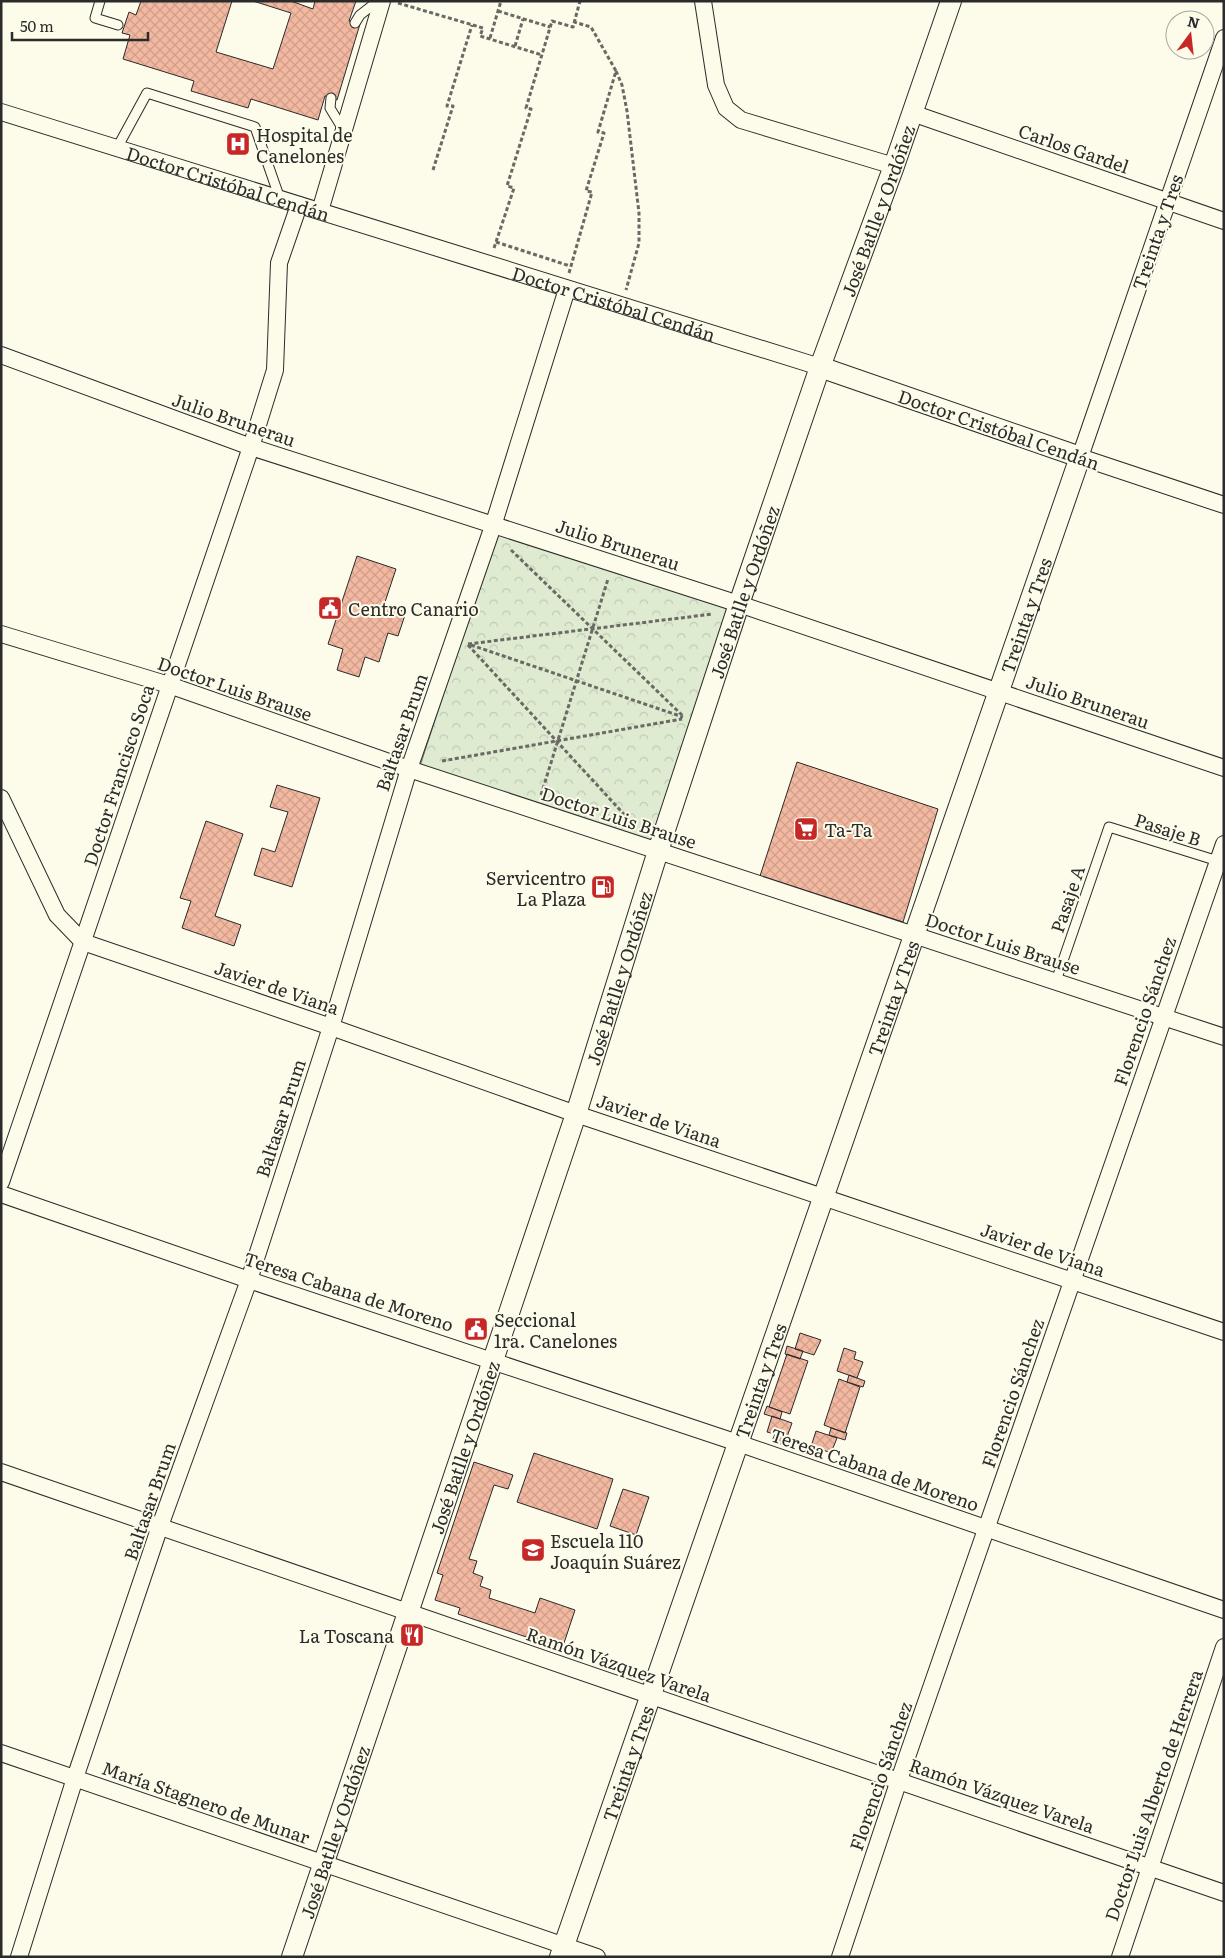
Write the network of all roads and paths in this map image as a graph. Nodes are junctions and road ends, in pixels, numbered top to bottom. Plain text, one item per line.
1 (100, 1) edge
2 (380, 1) edge
3 (392, 1) edge
4 (501, 1) edge
5 (580, 1) edge
6 (703, 1) edge
7 (951, 1) edge
8 (498, 12) junction
9 (524, 19) junction
10 (355, 22) dead end
11 (574, 22) junction
12 (118, 25) dead end
13 (472, 25) junction
14 (550, 27) junction
15 (490, 38) junction
16 (1224, 38) edge
17 (515, 46) junction
18 (542, 55) junction
19 (616, 72) junction
20 (331, 98) dead end
21 (1, 112) edge
22 (912, 113) junction
23 (344, 132) junction
24 (117, 148) junction
25 (894, 166) junction
26 (433, 170) dead end
27 (280, 198) junction
28 (1168, 201) junction
29 (299, 205) junction
30 (320, 211) junction
31 (1224, 221) edge
32 (496, 242) junction
33 (489, 264) junction
34 (570, 266) junction
35 (567, 288) junction
36 (621, 305) junction
37 (1, 356) edge
38 (820, 367) junction
39 (251, 447) junction
40 (1080, 457) junction
41 (1224, 505) edge
42 (493, 526) junction
43 (609, 576) dead end
44 (740, 604) junction
45 (710, 610) dead end
46 (593, 629) junction
47 (1, 634) edge
48 (471, 635) dead end
49 (468, 644) junction
50 (465, 653) dead end
51 (576, 681) junction
52 (169, 685) junction
53 (998, 692) junction
54 (688, 709) dead end
55 (685, 718) junction
56 (682, 727) dead end
57 (557, 741) junction
58 (437, 762) dead end
59 (1224, 768) edge
60 (408, 769) junction
61 (1, 798) edge
62 (539, 801) dead end
63 (1109, 827) joint
64 (638, 829) dead end
65 (1224, 844) edge
66 (658, 851) junction
67 (1218, 861) junction
68 (914, 936) junction
69 (83, 942) junction
70 (1056, 981) junction
71 (1163, 1017) junction
72 (331, 1026) junction
73 (1224, 1037) edge
74 (576, 1114) junction
75 (1, 1182) edge
76 (1, 1194) edge
77 (824, 1197) junction
78 (249, 1280) junction
79 (1072, 1280) junction
80 (1224, 1332) edge
81 (493, 1360) junction
82 (738, 1442) junction
83 (1, 1472) edge
84 (160, 1526) junction
85 (986, 1529) junction
86 (1224, 1610) edge
87 (408, 1613) junction
88 (1224, 1647) edge
89 (651, 1696) junction
90 (1, 1753) edge
91 (75, 1778) junction
92 (899, 1780) junction
93 (322, 1864) junction
94 (1150, 1868) junction
95 (1224, 1893) edge
96 (562, 1951) edge
97 (19, 1957) edge
98 (292, 1957) edge
99 (597, 1957) edge
100 (840, 1957) edge
101 (1120, 1957) edge

1 - 12 lane
2 - 10 lane
2 - 23 street
3 - 13 path
4 - 8 path
5 - 11 path
6 - 25 street
7 - 22 street, José Batlle y Ordóñez
8 - 9 path
8 - 15 path
9 - 14 path
9 - 17 path
11 - 14 path
11 - 19 path
13 - 15 path
13 - 26 path
14 - 18 path
15 - 17 path
16 - 28 street, Treinta y Tres
17 - 18 path
18 - 32 path
19 - 34 path
19 - 36 path
20 - 23 lane
21 - 24 street, Doctor Cristóbal Cendán
22 - 25 street, José Batlle y Ordóñez
22 - 28 street, Carlos Gardel
23 - 30 street
24 - 27 street, Doctor Cristóbal Cendán
24 - 27 lane
25 - 38 street, José Batlle y Ordóñez
27 - 29 street, Doctor Cristóbal Cendán
28 - 31 street, Carlos Gardel
28 - 40 street, Treinta y Tres
29 - 30 street, Doctor Cristóbal Cendán
29 - 39 street, Doctor Francisco Soca
30 - 33 street, Doctor Cristóbal Cendán
32 - 33 path
32 - 34 path
33 - 35 street, Doctor Cristóbal Cendán
34 - 35 path
35 - 36 street, Doctor Cristóbal Cendán
35 - 42 street, Baltasar Brum
36 - 38 street, Doctor Cristóbal Cendán
37 - 39 street, Julio Brunerau
38 - 40 street, Doctor Cristóbal Cendán
38 - 44 street, José Batlle y Ordóñez
39 - 42 street, Julio Brunerau
39 - 52 street, Doctor Francisco Soca
40 - 41 street, Doctor Cristóbal Cendán
40 - 53 street, Treinta y Tres
42 - 44 street, Julio Brunerau
42 - 46 path
42 - 60 street, Baltasar Brum
43 - 46 path
44 - 53 street, Julio Brunerau
44 - 66 street, José Batlle y Ordóñez
45 - 46 path
46 - 49 path
46 - 51 path
46 - 55 path
47 - 52 street, Doctor Luis Brause
48 - 49 path
49 - 50 path
49 - 51 path
49 - 57 path
51 - 55 path
51 - 57 path
52 - 60 street, Doctor Luis Brause
52 - 69 street, Doctor Francisco Soca
53 - 59 street, Julio Brunerau
53 - 68 street, Treinta y Tres
54 - 55 path
55 - 56 path
55 - 57 path
57 - 58 path
57 - 62 path
57 - 64 path
60 - 66 street, Doctor Luis Brause
60 - 72 street, Baltasar Brum
61 - 69 street
63 - 67 lane, Pasaje B
63 - 70 lane, Pasaje A
65 - 67 street, Florencio Sánchez
66 - 68 street, Doctor Luis Brause
66 - 74 street, José Batlle y Ordóñez
67 - 71 street, Florencio Sánchez
68 - 70 street, Doctor Luis Brause
68 - 77 street, Treinta y Tres
69 - 72 street, Javier de Viana
69 - 75 street, Doctor Francisco Soca
70 - 71 street, Doctor Luis Brause
71 - 73 street, Doctor Luis Brause
71 - 79 street, Florencio Sánchez
72 - 74 street, Javier de Viana
72 - 78 street, Baltasar Brum
74 - 77 street, Javier de Viana
74 - 81 street, José Batlle y Ordóñez
76 - 78 street, Teresa Cabana de Moreno
77 - 79 street, Javier de Viana
77 - 82 street, Treinta y Tres
78 - 81 street, Teresa Cabana de Moreno
78 - 84 street, Baltasar Brum
79 - 80 street, Javier de Viana
79 - 85 street, Florencio Sánchez
81 - 82 street, Teresa Cabana de Moreno
81 - 87 street, José Batlle y Ordóñez
82 - 85 street, Teresa Cabana de Moreno
82 - 89 street, Treinta y Tres
83 - 84 street, Ramón Vázquez Varela
84 - 87 street, Ramón Vázquez Varela
84 - 91 street, Baltasar Brum
85 - 86 street, Teresa Cabana de Moreno
85 - 92 street, Florencio Sánchez
87 - 89 street, Ramón Vázquez Varela
87 - 93 street, José Batlle y Ordóñez
88 - 94 street, Doctor Luis Alberto de Herrera
89 - 92 street, Ramón Vázquez Varela
89 - 96 street, Treinta y Tres
90 - 91 street, María Stagnero de Munar
91 - 93 street, María Stagnero de Munar
91 - 97 street, Baltasar Brum
92 - 94 street, Ramón Vázquez Varela
92 - 100 street, Florencio Sánchez
93 - 96 street, María Stagnero de Munar
93 - 98 street, José Batlle y Ordóñez
94 - 95 street, Ramón Vázquez Varela
94 - 101 street, Doctor Luis Alberto de Herrera
96 - 99 street, María Stagnero de Munar

